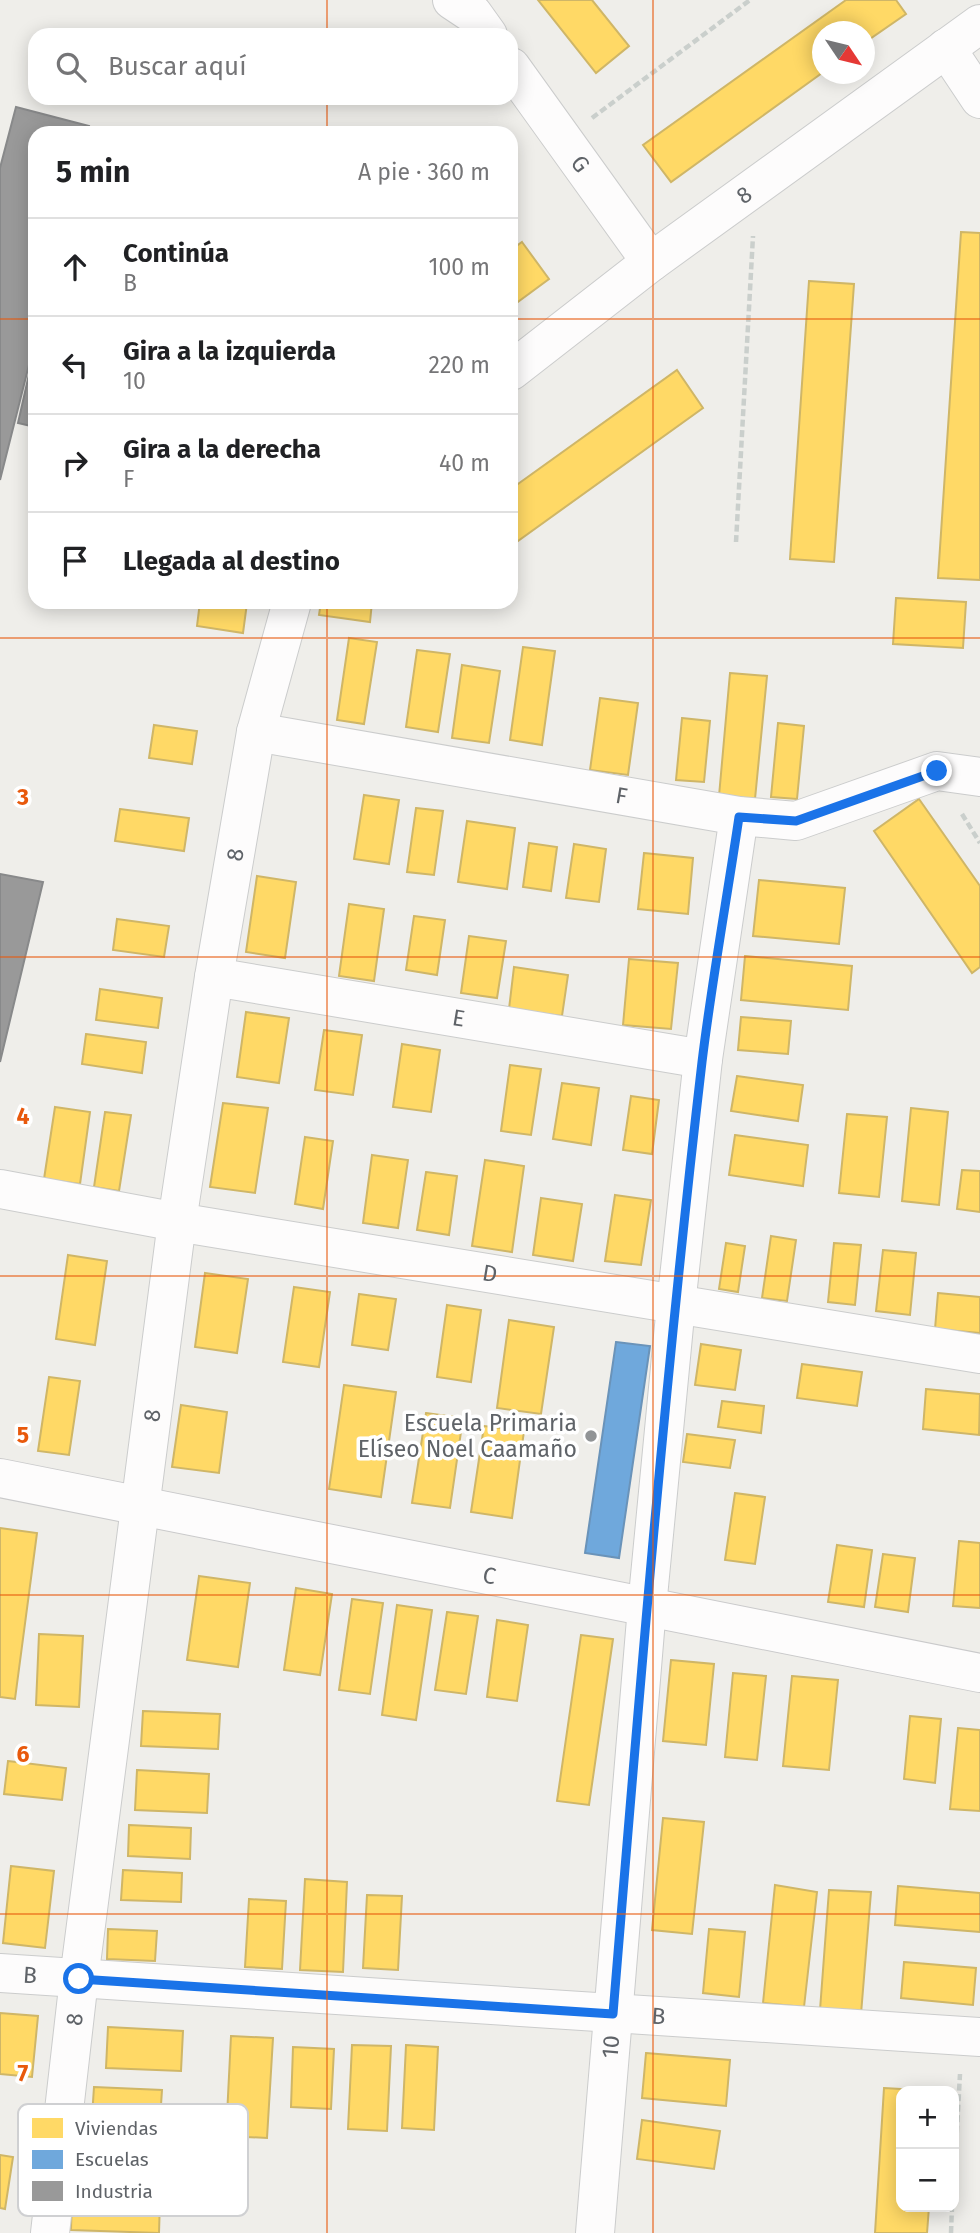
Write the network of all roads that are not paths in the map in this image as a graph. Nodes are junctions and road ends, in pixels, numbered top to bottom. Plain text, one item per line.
1 (452, 0) edge
2 (980, 24) edge
3 (483, 28) edge
4 (946, 48) junction
5 (518, 77) edge
6 (980, 99) edge
7 (650, 262) junction
8 (518, 366) edge
9 (290, 609) edge
10 (256, 732) junction
11 (980, 777) edge
12 (739, 817) junction
13 (214, 977) junction
14 (703, 1059) junction
15 (0, 1189) edge
16 (177, 1222) junction
17 (676, 1305) junction
18 (980, 1354) edge
19 (0, 1478) edge
20 (140, 1506) junction
21 (647, 1606) junction
22 (980, 1673) edge
23 (0, 1973) edge
24 (79, 1979) junction
25 (613, 2014) junction
26 (971, 2037) edge
27 (65, 2104) edge
28 (595, 2233) edge

1 - 3 street
2 - 4 street, 8
4 - 6 street
4 - 7 street, 8
5 - 7 street, G
7 - 8 street, 8
9 - 10 street, 8
10 - 12 street, F
10 - 13 street, 8
11 - 12 street, F
12 - 14 street, 10
13 - 14 street, E
13 - 16 street, 8
14 - 17 street, 10
15 - 16 street, D
16 - 17 street, D
16 - 20 street, 8
17 - 18 street, D
17 - 21 street, 10
19 - 20 street, C
20 - 21 street, C
20 - 24 street, 8
21 - 22 street, C
21 - 25 street, 10
23 - 24 street, B
24 - 25 street, B
24 - 27 street, 8
25 - 26 street, B
25 - 28 street, 10

